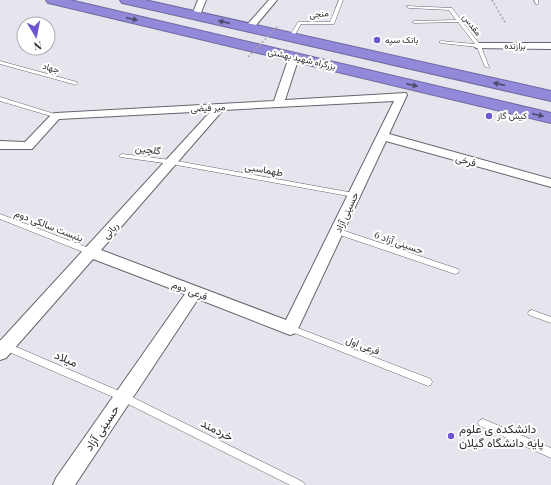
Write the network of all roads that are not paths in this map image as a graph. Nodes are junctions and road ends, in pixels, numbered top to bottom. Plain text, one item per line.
1 (53, 0) edge
2 (89, 0) edge
3 (127, 0) edge
4 (202, 0) edge
5 (273, 0) edge
6 (341, 0) edge
7 (74, 2) edge
8 (152, 6) junction
9 (409, 7) dead end
10 (196, 16) junction
11 (459, 21) junction
12 (414, 22) dead end
13 (249, 28) junction
14 (291, 37) junction
15 (441, 42) dead end
16 (319, 43) junction
17 (479, 46) junction
18 (551, 46) edge
19 (296, 57) junction
20 (0, 62) edge
21 (487, 67) junction
22 (551, 82) edge
23 (75, 83) dead end
24 (401, 96) junction
25 (551, 96) edge
26 (0, 99) edge
27 (278, 104) junction
28 (220, 107) junction
29 (56, 116) junction
30 (551, 118) edge
31 (551, 132) edge
32 (382, 136) junction
33 (0, 145) edge
34 (122, 156) dead end
35 (171, 162) junction
36 (551, 184) edge
37 (354, 195) junction
38 (0, 216) edge
39 (336, 231) junction
40 (91, 252) junction
41 (455, 271) dead end
42 (195, 292) junction
43 (532, 313) dead end
44 (551, 320) edge
45 (290, 328) junction
46 (2, 348) edge
47 (428, 382) dead end
48 (123, 397) junction
49 (483, 423) dead end
50 (551, 453) edge
51 (63, 485) edge
52 (300, 485) edge

1 - 7 highway, بزرگراه شهید بهشتی
2 - 8 highway
3 - 8 highway, بزرگراه شهید بهشتی
4 - 10 street
5 - 13 street
6 - 14 lane, منجی
7 -> 19 highway, بزرگراه شهید بهشتی
8 - 10 highway, بزرگراه شهید بهشتی
9 - 11 lane, مقدس
13 -> 10 highway, بزرگراه شهید بهشتی
11 - 12 lane
11 - 17 lane, مقدس
13 - 14 highway, بزرگراه شهید بهشتی
14 - 16 highway, بزرگراه شهید بهشتی
15 - 17 lane
16 - 21 highway
25 -> 16 highway, بزرگراه شهید بهشتی
17 - 18 street, برازنده
17 - 21 lane, مقدس
19 - 24 highway
19 - 27 street
19 -> 30 highway, بزرگراه شهید بهشتی
20 - 23 lane, جهاد
21 - 22 highway
24 - 27 street, میر فیضی
24 - 31 highway
24 - 32 street, حسینی آزاد
26 - 29 lane
27 - 28 street, میر فیضی
28 - 29 street, میر فیضی
28 - 35 street, ربانی
29 - 33 street
32 - 36 street, فرخی
32 - 37 street, حسینی آزاد
34 - 35 lane, گلچین
35 - 37 lane, طهماسبی
35 - 40 street, ربانی
37 - 39 street, حسینی آزاد
38 - 40 lane, بنبست سالکی دوم
39 - 41 lane, حسینی آزاد 6
39 - 45 street, حسینی آزاد
40 - 42 street, فرعی دوم
40 - 46 street, ربانی
42 - 45 street, فرعی دوم
42 - 48 street, حسینی آزاد
43 - 44 lane
45 - 47 lane, فرعی اول
46 - 48 lane, میلاد
48 - 51 street, حسینی آزاد
48 - 52 lane, خردمند
49 - 50 lane

